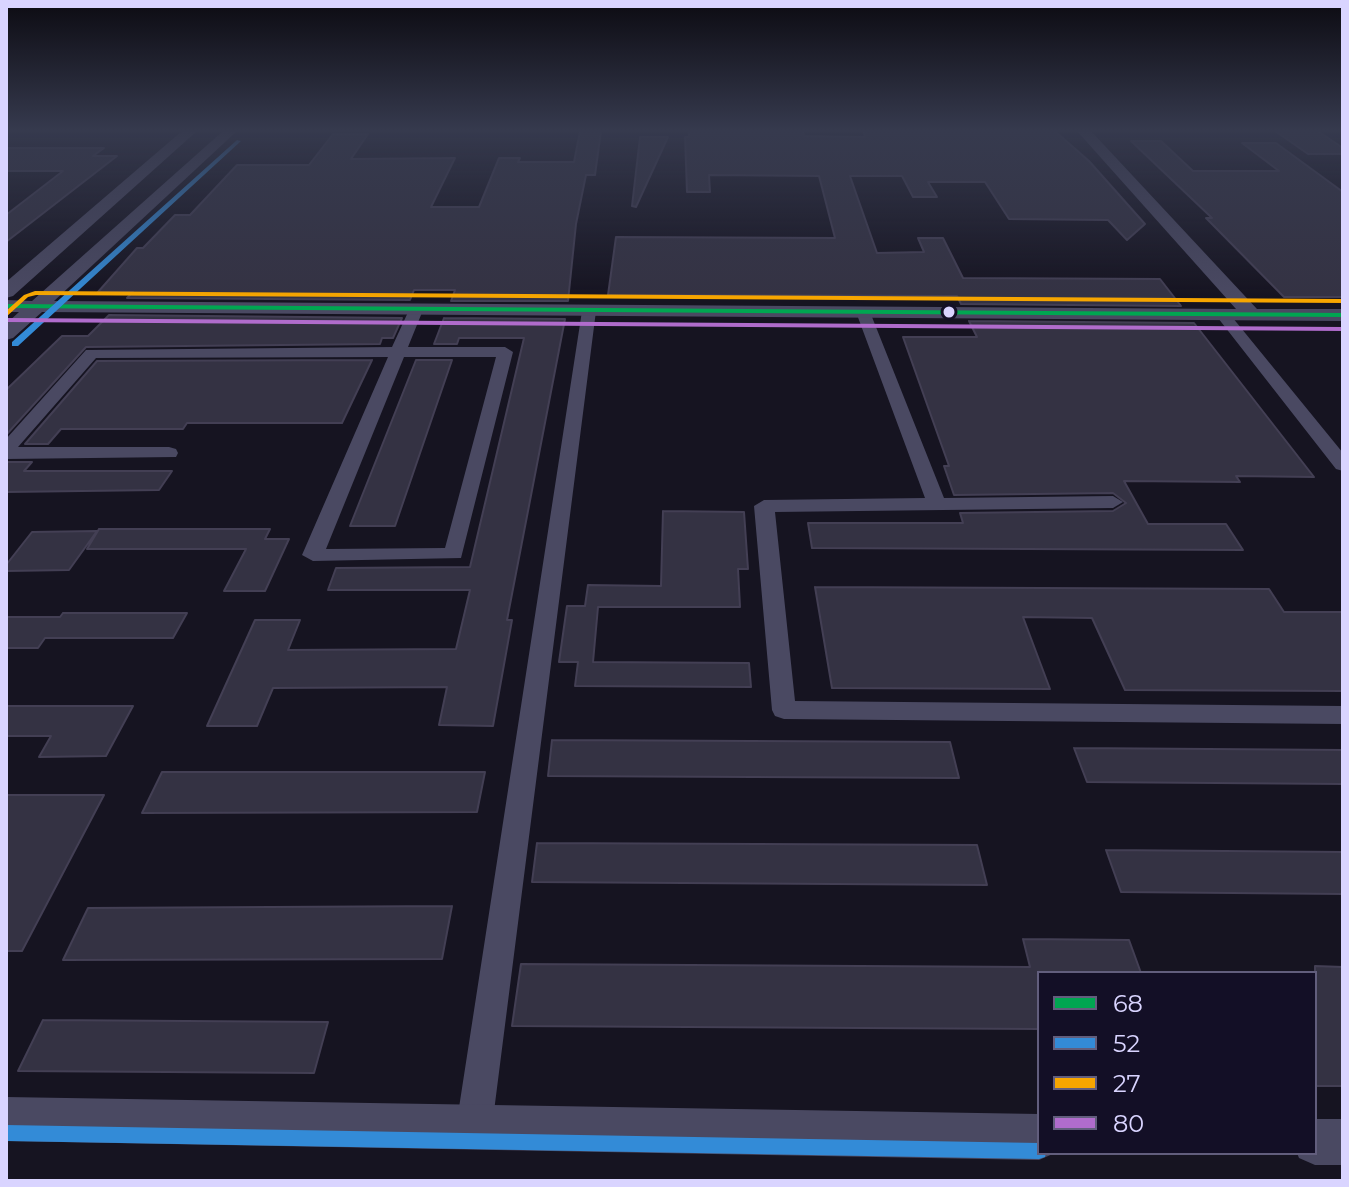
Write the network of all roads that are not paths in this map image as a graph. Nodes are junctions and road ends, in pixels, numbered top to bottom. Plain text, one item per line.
1 (127, 186) edge
2 (169, 186) edge
3 (1135, 186) edge
4 (6, 292) edge
5 (6, 306) edge
6 (35, 307) junction
7 (416, 310) junction
8 (589, 311) junction
9 (863, 312) junction
10 (1223, 315) junction
11 (1252, 315) junction
12 (1343, 315) edge
13 (6, 334) edge
14 (398, 352) junction
15 (6, 452) edge
16 (169, 453) dead end
17 (1343, 465) edge
18 (1113, 502) dead end
19 (937, 504) junction
20 (1343, 715) edge
21 (6, 1119) edge
22 (474, 1127) junction
23 (1037, 1137) edge
24 (1317, 1142) edge
25 (1343, 1142) edge

1 - 4 street
2 - 6 street
3 - 11 street
5 - 6 street
6 - 7 street
6 - 13 street
7 - 8 street
7 - 14 street
8 - 9 street
8 - 22 street
9 - 10 street
9 - 19 street
10 - 11 street
10 - 17 street
11 - 12 street
14 - 14 street
14 - 15 street
15 - 16 street
18 - 19 street
19 - 20 street
21 - 22 street
22 - 23 street
24 - 25 street

